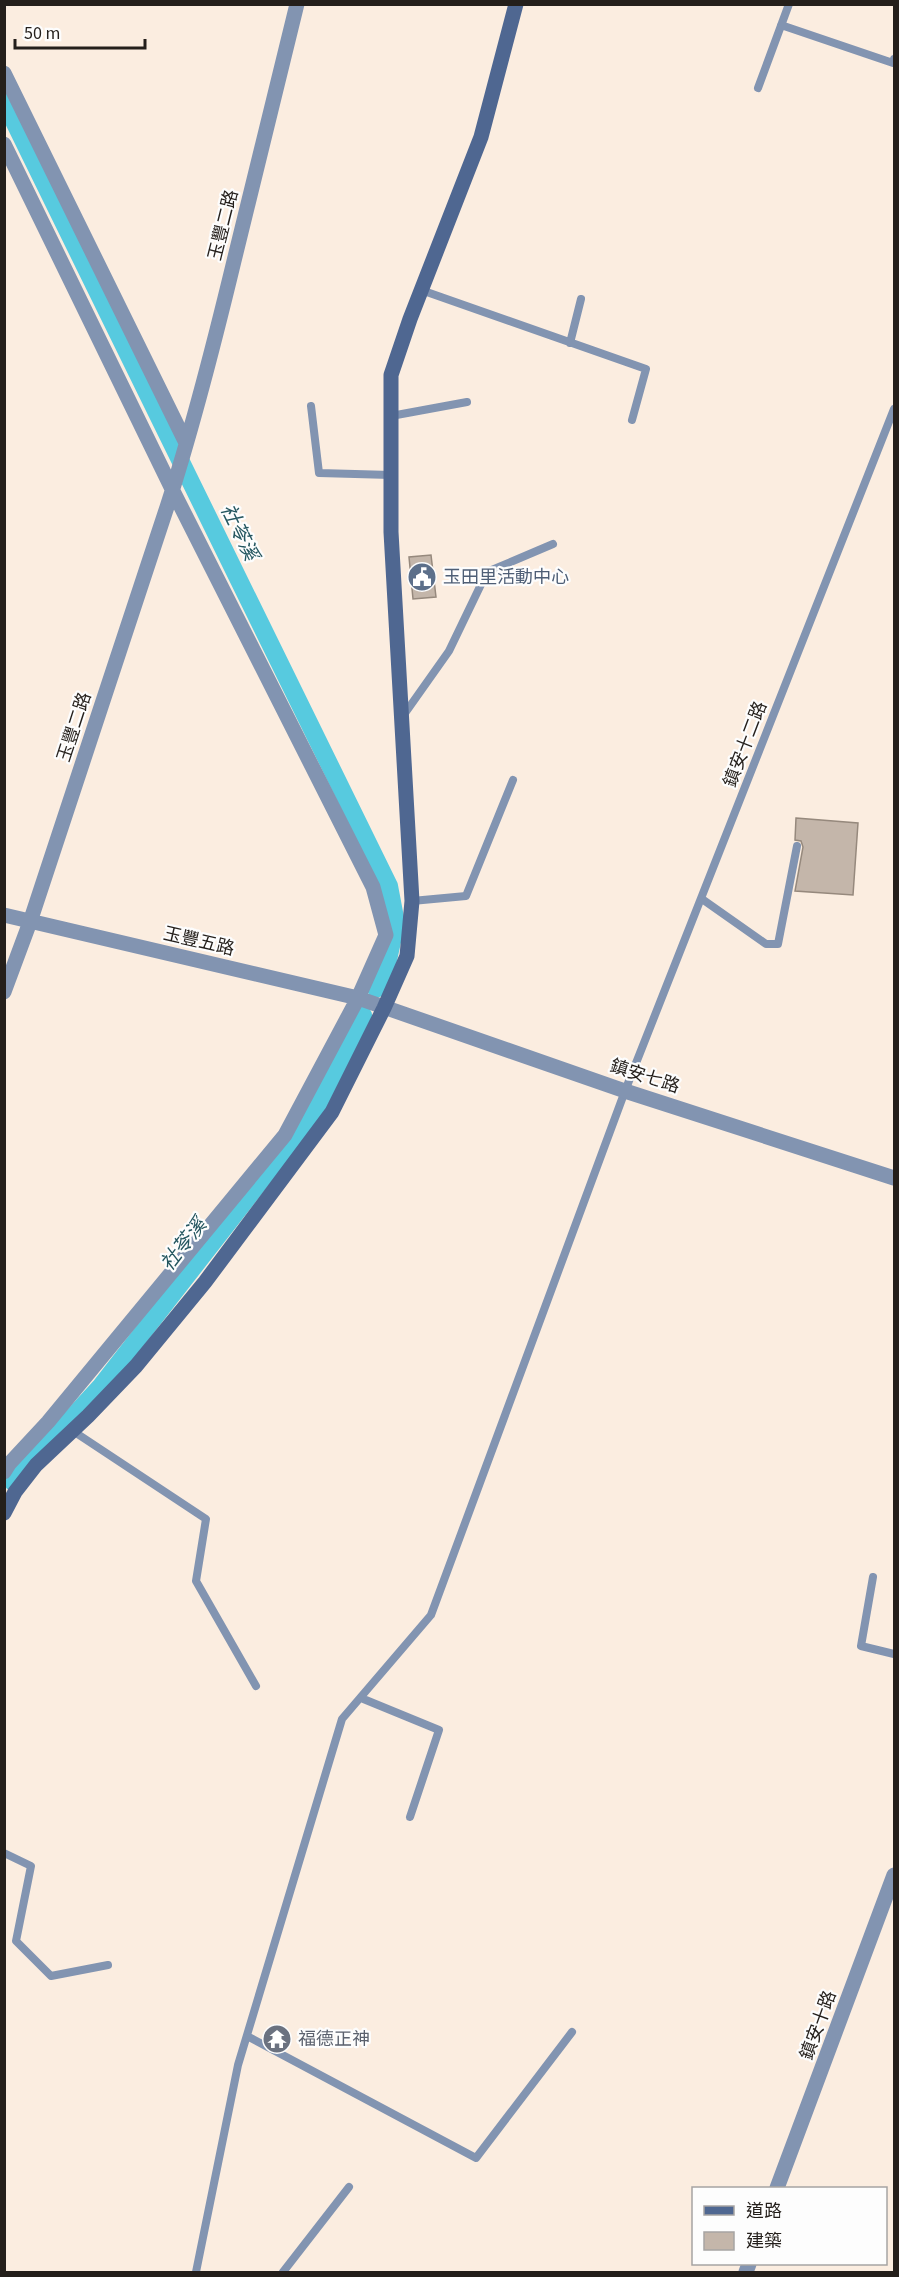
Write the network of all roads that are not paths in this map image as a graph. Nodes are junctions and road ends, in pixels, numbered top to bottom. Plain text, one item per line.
1 (297, 4) edge
2 (516, 4) edge
3 (789, 4) edge
4 (781, 25) junction
5 (894, 59) edge
6 (4, 72) edge
7 (758, 88) dead end
8 (4, 144) edge
9 (421, 290) junction
10 (581, 298) dead end
11 (570, 343) junction
12 (467, 402) dead end
13 (311, 406) dead end
14 (894, 409) edge
15 (391, 416) junction
16 (632, 420) dead end
17 (185, 449) junction
18 (391, 475) junction
19 (173, 491) junction
20 (554, 544) dead end
21 (402, 718) junction
22 (513, 780) dead end
23 (797, 846) dead end
24 (702, 899) junction
25 (412, 901) junction
26 (4, 915) edge
27 (30, 922) junction
28 (4, 992) edge
29 (358, 998) junction
30 (384, 1008) junction
31 (626, 1091) junction
32 (894, 1178) edge
33 (73, 1431) junction
34 (4, 1472) edge
35 (6, 1505) edge
36 (873, 1576) dead end
37 (894, 1654) edge
38 (256, 1686) dead end
39 (361, 1698) junction
40 (410, 1817) dead end
41 (4, 1852) edge
42 (894, 1875) edge
43 (108, 1965) dead end
44 (572, 2032) dead end
45 (247, 2036) junction
46 (349, 2187) dead end
47 (777, 2187) edge
48 (196, 2272) edge
49 (283, 2272) edge

1 - 17 street, 玉豐二路
2 - 9 street
3 - 4 lane
4 - 5 lane
4 - 7 lane
6 - 17 street
8 - 19 street
9 - 11 lane
9 - 15 street
10 - 11 lane
11 - 16 lane
12 - 15 lane
13 - 18 lane
14 - 24 lane, 鎮安十二路
15 - 18 street
17 - 19 street, 玉豐二路
18 - 21 street
19 - 27 street, 玉豐二路
19 - 29 street
20 - 21 lane
21 - 25 street
22 - 25 lane
23 - 24 lane
24 - 31 lane, 鎮安十二路
25 - 30 street
26 - 27 street, 玉豐五路
27 - 28 street, 玉豐二路
27 - 29 street, 玉豐五路
29 - 30 street, 玉豐五路
29 - 34 street
30 - 31 street, 鎮安七路
30 - 33 street
31 - 32 street, 鎮安七路
31 - 39 lane, 鎮安十二路
33 - 35 street
33 - 38 lane
36 - 37 lane
39 - 40 lane
39 - 45 lane, 鎮安十二路
41 - 43 lane
42 - 47 street, 鎮安十路
44 - 45 lane
45 - 48 lane, 鎮安十二路
46 - 49 lane

